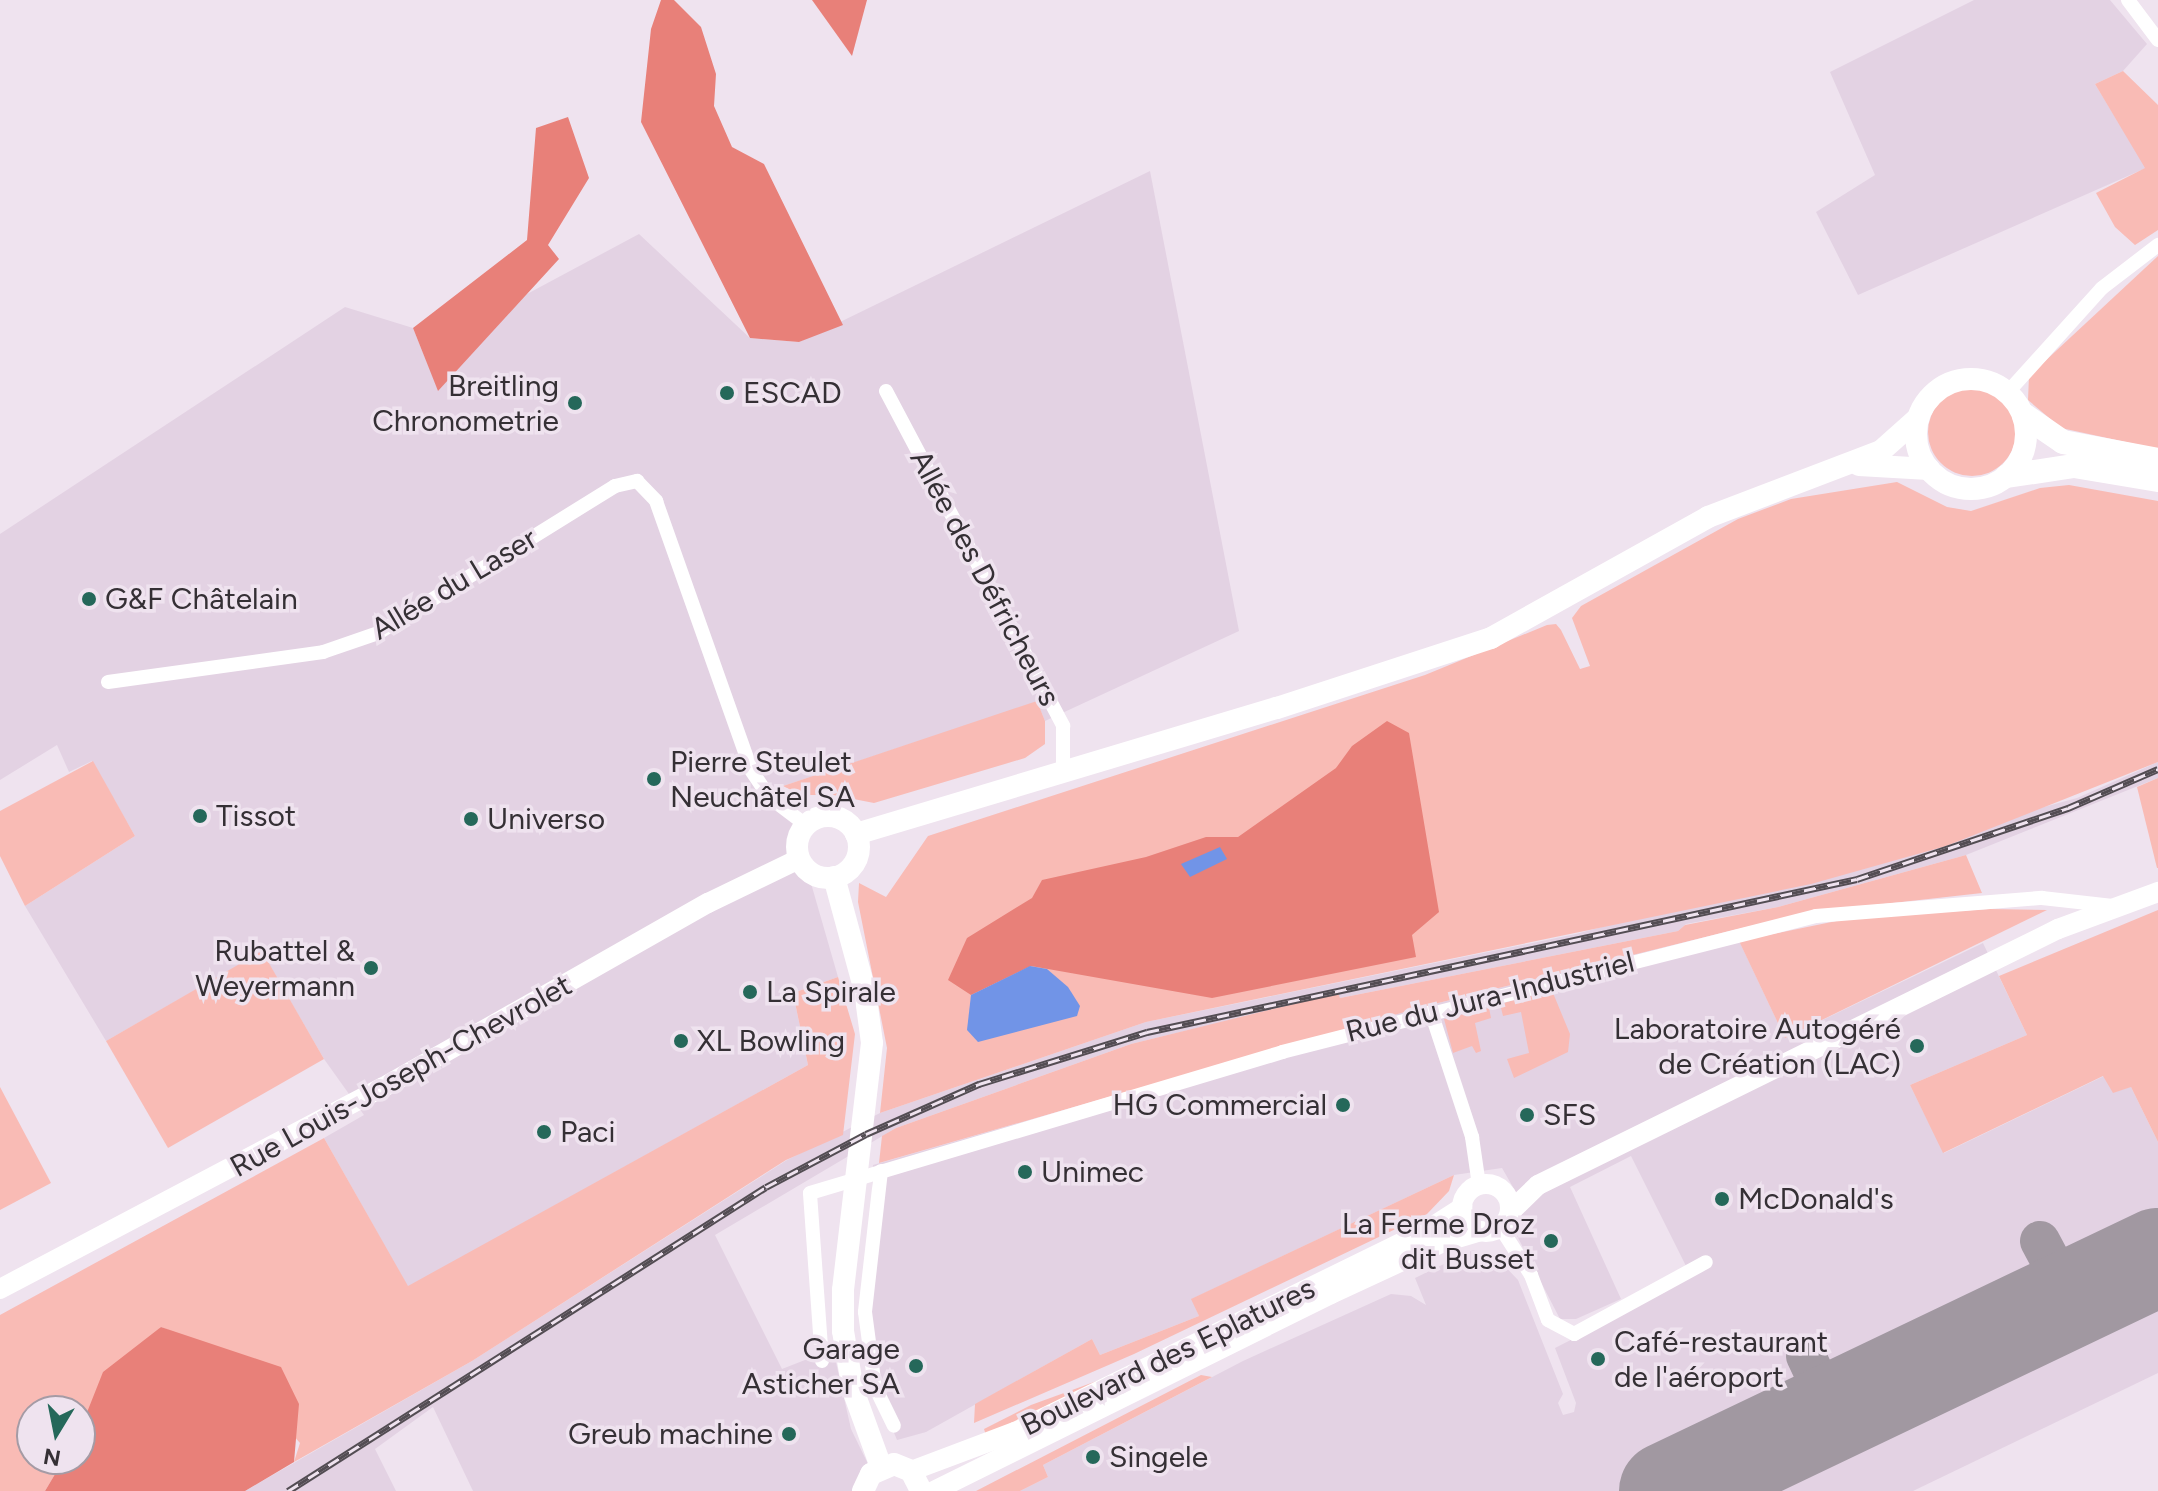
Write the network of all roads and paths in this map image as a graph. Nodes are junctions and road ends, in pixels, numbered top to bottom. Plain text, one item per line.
1 (2128, 0) edge
2 (2158, 40) edge
3 (2158, 245) edge
4 (886, 391) dead end
5 (2008, 392) junction
6 (2024, 415) junction
7 (1918, 418) junction
8 (2158, 460) edge
9 (1849, 465) junction
10 (1929, 469) junction
11 (2007, 476) junction
12 (2158, 480) edge
13 (108, 682) dead end
14 (1063, 770) junction
15 (806, 825) junction
16 (856, 834) junction
17 (799, 859) junction
18 (834, 877) junction
19 (2158, 892) edge
20 (2113, 906) junction
21 (1431, 1012) junction
22 (881, 1171) junction
23 (1479, 1185) junction
24 (1538, 1185) junction
25 (1500, 1188) junction
26 (1463, 1207) junction
27 (1497, 1223) junction
28 (1706, 1262) dead end
29 (0, 1289) edge
30 (822, 1361) dead end
31 (894, 1426) dead end
32 (881, 1467) junction
33 (916, 1481) edge
34 (863, 1491) edge
35 (934, 1491) edge

1 - 2 street
3 - 5 street
4 - 14 street, Allée des Défricheurs
5 - 6 main road
5 - 7 main road
6 - 8 highway
6 - 11 main road
7 - 9 main road
7 - 10 main road
9 - 10 main road
9 - 14 main road
10 - 11 main road
11 - 12 highway
13 - 15 street, Allée du Laser
14 - 16 main road
15 - 16 main road
15 - 17 main road
16 - 18 main road
17 - 18 main road
17 - 29 main road, Rue Louis-Joseph-Chevrolet
18 - 32 main road
19 - 20 main road, Boulevard des Eplatures
20 - 21 street, Rue du Jura-Industriel
20 - 24 main road, Boulevard des Eplatures
21 - 22 street, Rue du Jura-Industriel
21 - 23 street
22 - 30 street, Rue du Jura-Industriel
22 - 31 street
23 - 25 main road
23 - 26 main road
24 - 25 main road, Boulevard des Eplatures
24 - 27 main road, Boulevard des Eplatures
25 - 27 main road
26 - 27 main road
26 - 33 main road, Boulevard des Eplatures
27 - 28 street
27 - 35 main road, Boulevard des Eplatures
32 - 33 main road
32 - 34 main road

